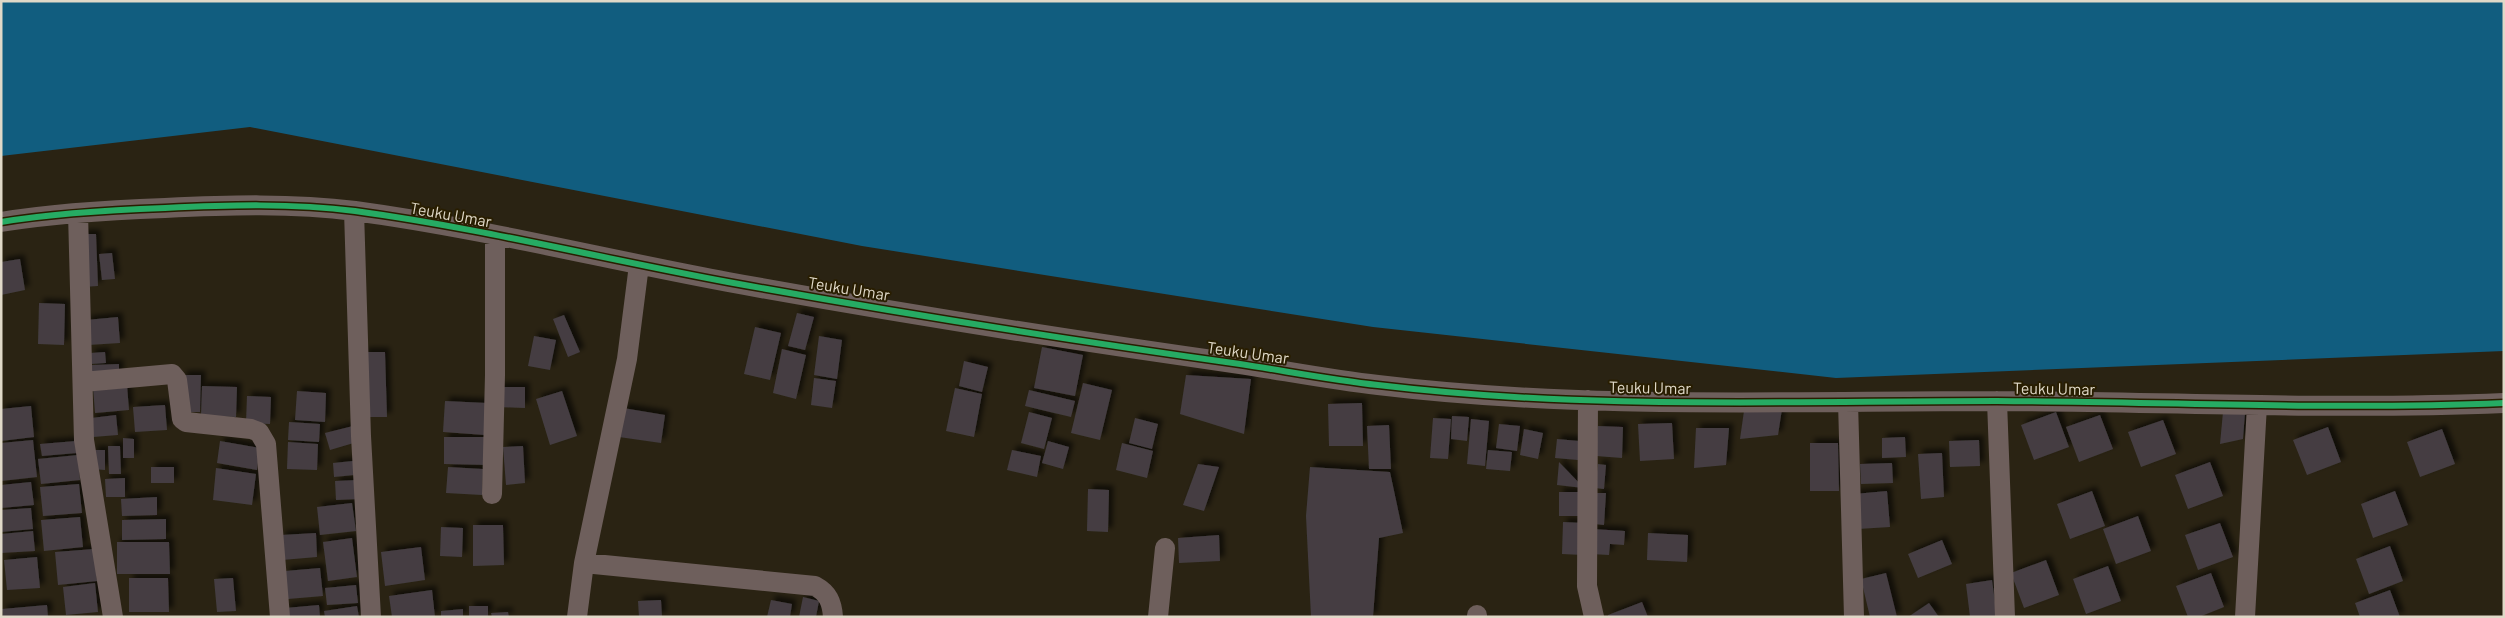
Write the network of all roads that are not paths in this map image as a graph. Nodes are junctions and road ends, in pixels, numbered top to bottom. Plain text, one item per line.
1 (354, 211) junction
2 (78, 213) junction
3 (1, 222) edge
4 (495, 236) junction
5 (639, 265) junction
6 (83, 382) junction
7 (1588, 400) junction
8 (1848, 402) junction
9 (1996, 402) junction
10 (2504, 403) edge
11 (2257, 404) junction
12 (492, 494) dead end
13 (1165, 548) dead end
14 (584, 563) junction
15 (113, 617) edge
16 (280, 617) edge
17 (371, 617) edge
18 (576, 617) edge
19 (833, 617) edge
20 (1158, 617) edge
21 (1594, 617) edge
22 (1854, 617) edge
23 (2005, 617) edge
24 (2245, 617) edge

1 - 2 street, Teuku Umar
1 - 4 street, Teuku Umar
1 - 17 street
2 - 3 street, Teuku Umar
2 - 6 street
4 - 5 street, Teuku Umar
4 - 12 street
5 - 7 street, Teuku Umar
5 - 14 street
6 - 15 street
6 - 16 street
7 - 8 street, Teuku Umar
7 - 21 street
8 - 9 street, Teuku Umar
8 - 22 street
9 - 11 street, Teuku Umar
9 - 23 street
10 - 11 street, Teuku Umar
11 - 24 street
13 - 20 street
14 - 18 street
14 - 19 street

